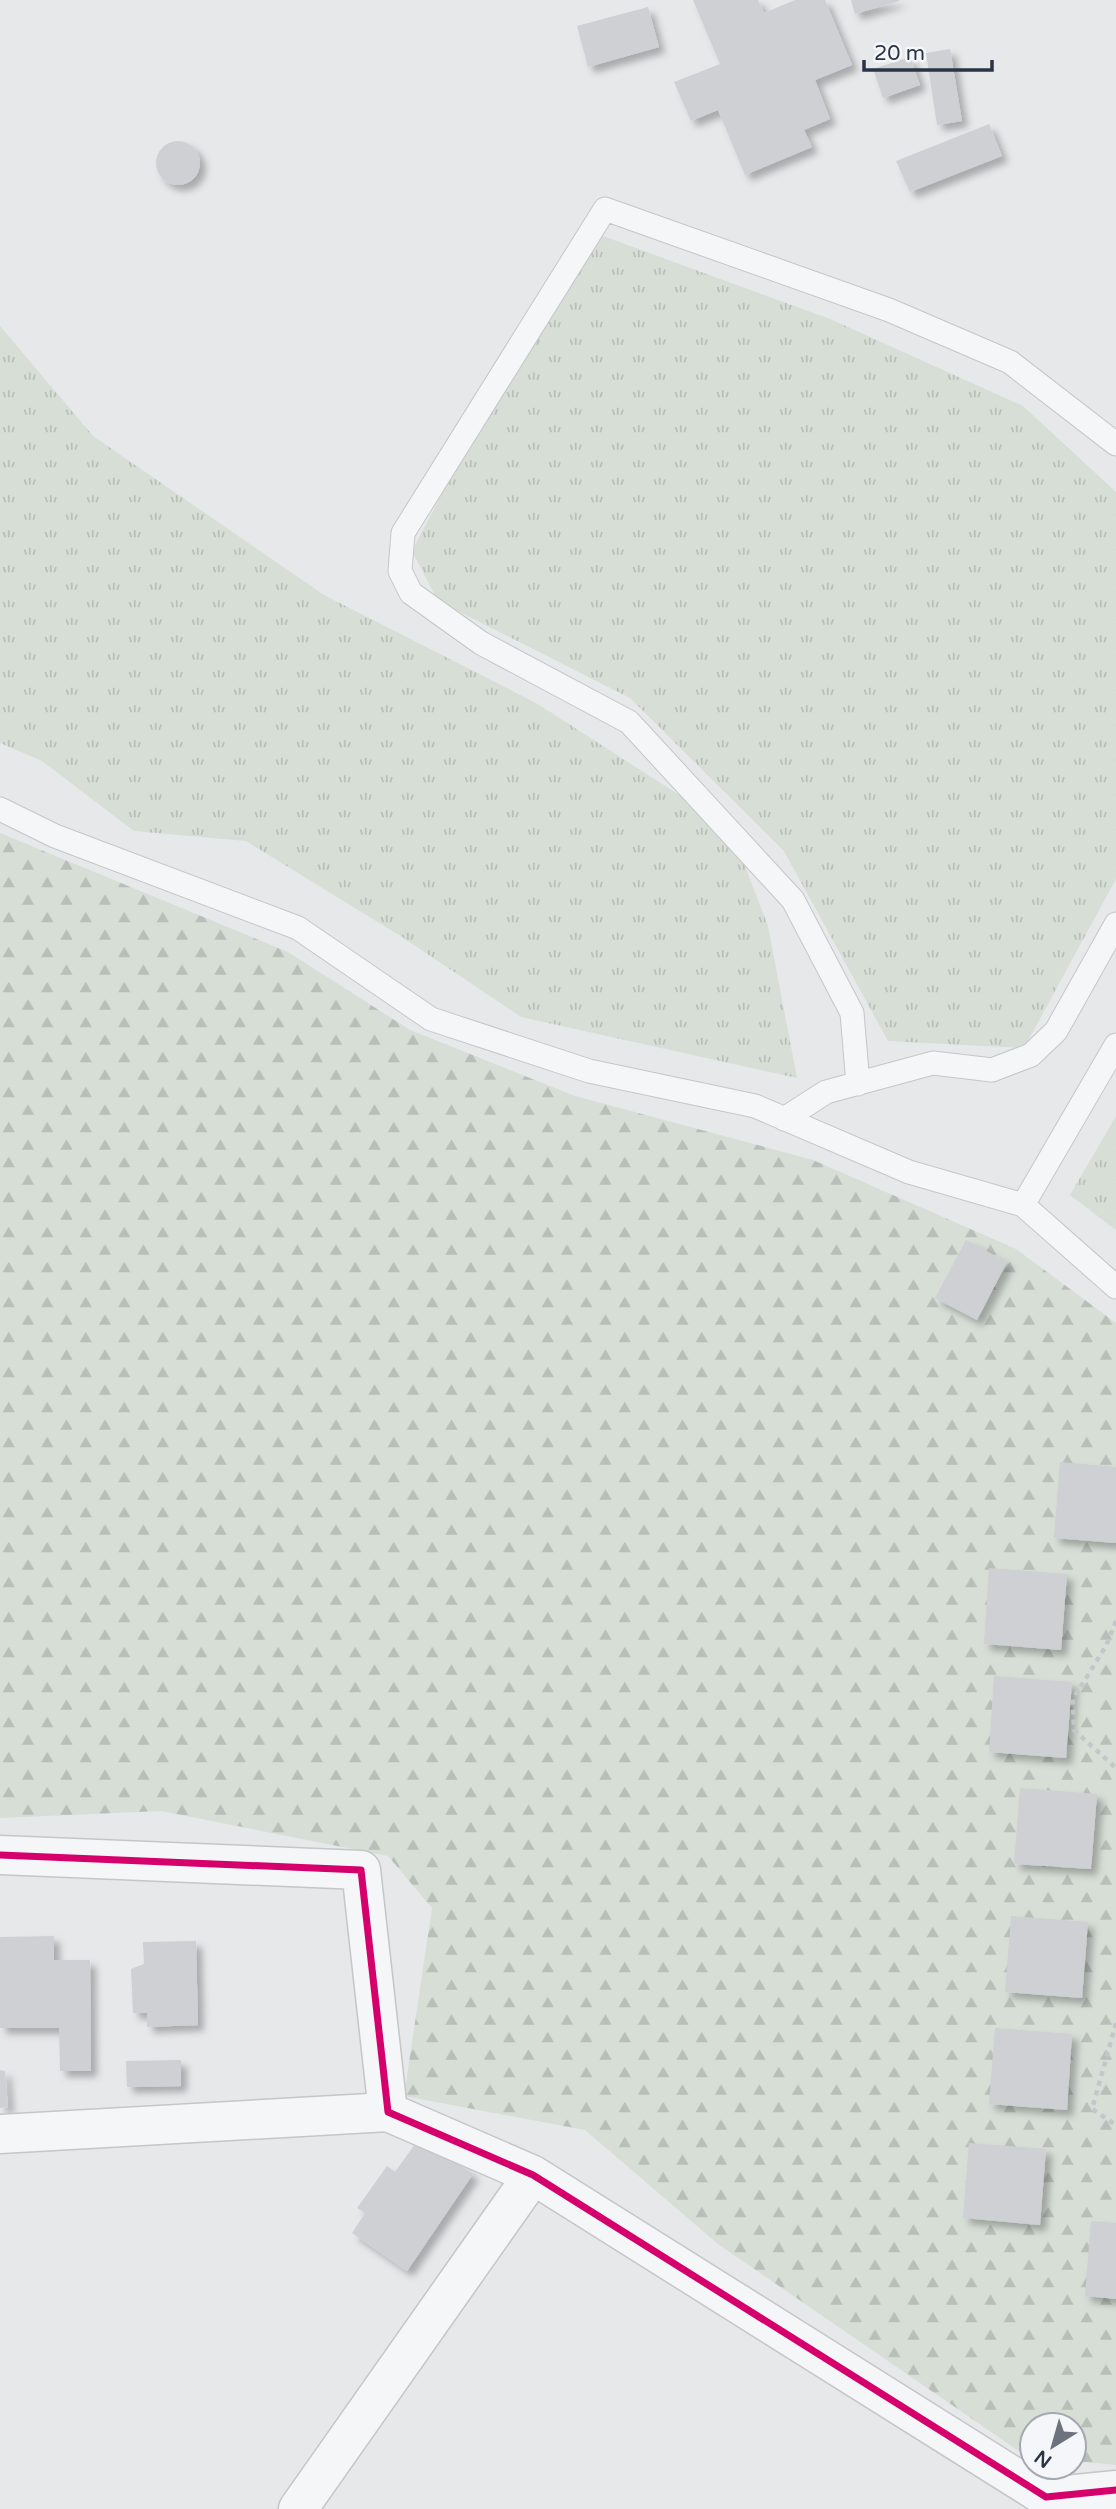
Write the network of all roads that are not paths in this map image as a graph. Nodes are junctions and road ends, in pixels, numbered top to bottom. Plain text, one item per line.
1 (1116, 444) edge
2 (0, 809) edge
3 (1116, 924) edge
4 (1116, 1045) edge
5 (858, 1084) junction
6 (784, 1119) junction
7 (1023, 1205) junction
8 (1116, 1287) edge
9 (0, 1855) edge
10 (388, 2112) junction
11 (0, 2134) edge
12 (533, 2175) junction
13 (1116, 2490) edge
14 (298, 2509) edge

1 - 5 lane
2 - 6 lane
3 - 5 lane
4 - 7 lane
5 - 6 lane
6 - 7 lane
7 - 8 lane
9 - 10 street
10 - 11 street
10 - 12 street
12 - 13 street
12 - 14 street

